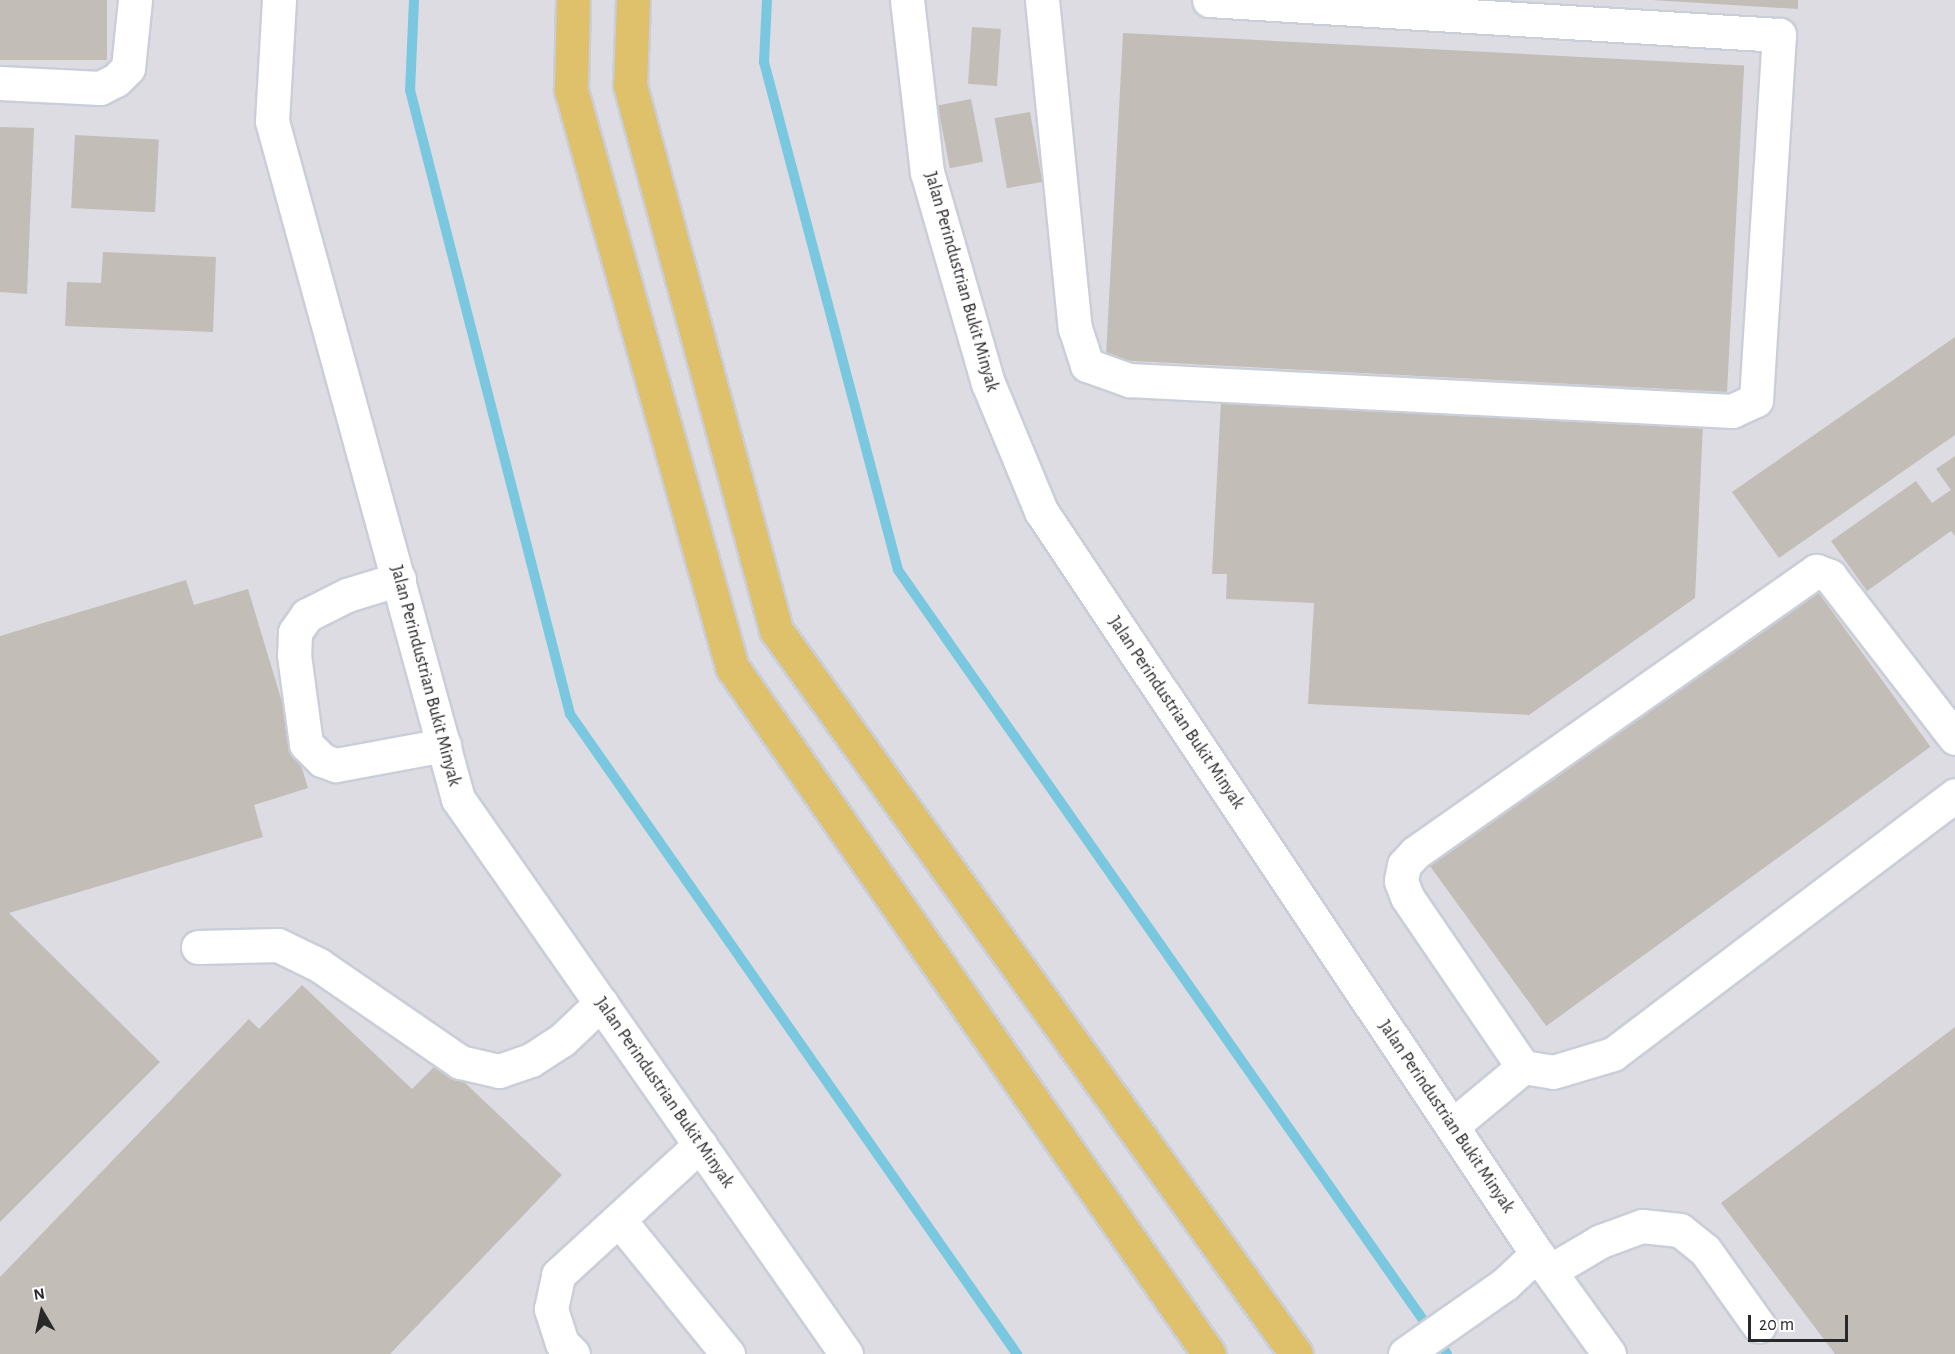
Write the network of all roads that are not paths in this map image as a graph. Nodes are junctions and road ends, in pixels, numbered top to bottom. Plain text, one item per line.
1 (135, 0) edge
2 (279, 0) edge
3 (573, 0) edge
4 (633, 0) edge
5 (907, 0) edge
6 (1042, 0) edge
7 (1209, 0) edge
8 (0, 83) edge
9 (399, 579) junction
10 (1955, 738) edge
11 (444, 745) junction
12 (1955, 795) edge
13 (198, 947) dead end
14 (601, 1003) junction
15 (1523, 1067) junction
16 (1452, 1126) junction
17 (700, 1145) junction
18 (619, 1220) junction
19 (1544, 1262) junction
20 (1759, 1326) dead end
21 (573, 1354) edge
22 (728, 1354) edge
23 (846, 1354) edge
24 (1209, 1354) edge
25 (1296, 1354) edge
26 (1405, 1354) edge
27 (1609, 1354) edge

1 - 8 street
2 - 9 street, Jalan Perindustrian Bukit Minyak
3 - 24 main road
4 - 25 main road
5 - 16 street, Jalan Perindustrian Bukit Minyak
6 - 7 street
9 - 11 street, Jalan Perindustrian Bukit Minyak
9 - 11 street
10 - 15 street
11 - 14 street, Jalan Perindustrian Bukit Minyak
12 - 15 street
13 - 14 street
14 - 17 street, Jalan Perindustrian Bukit Minyak
15 - 16 street
16 - 19 street, Jalan Perindustrian Bukit Minyak
17 - 18 street
17 - 23 street, Jalan Perindustrian Bukit Minyak
18 - 21 street
18 - 22 street
19 - 20 street
19 - 26 street
19 - 27 street, Jalan Perindustrian Bukit Minyak

